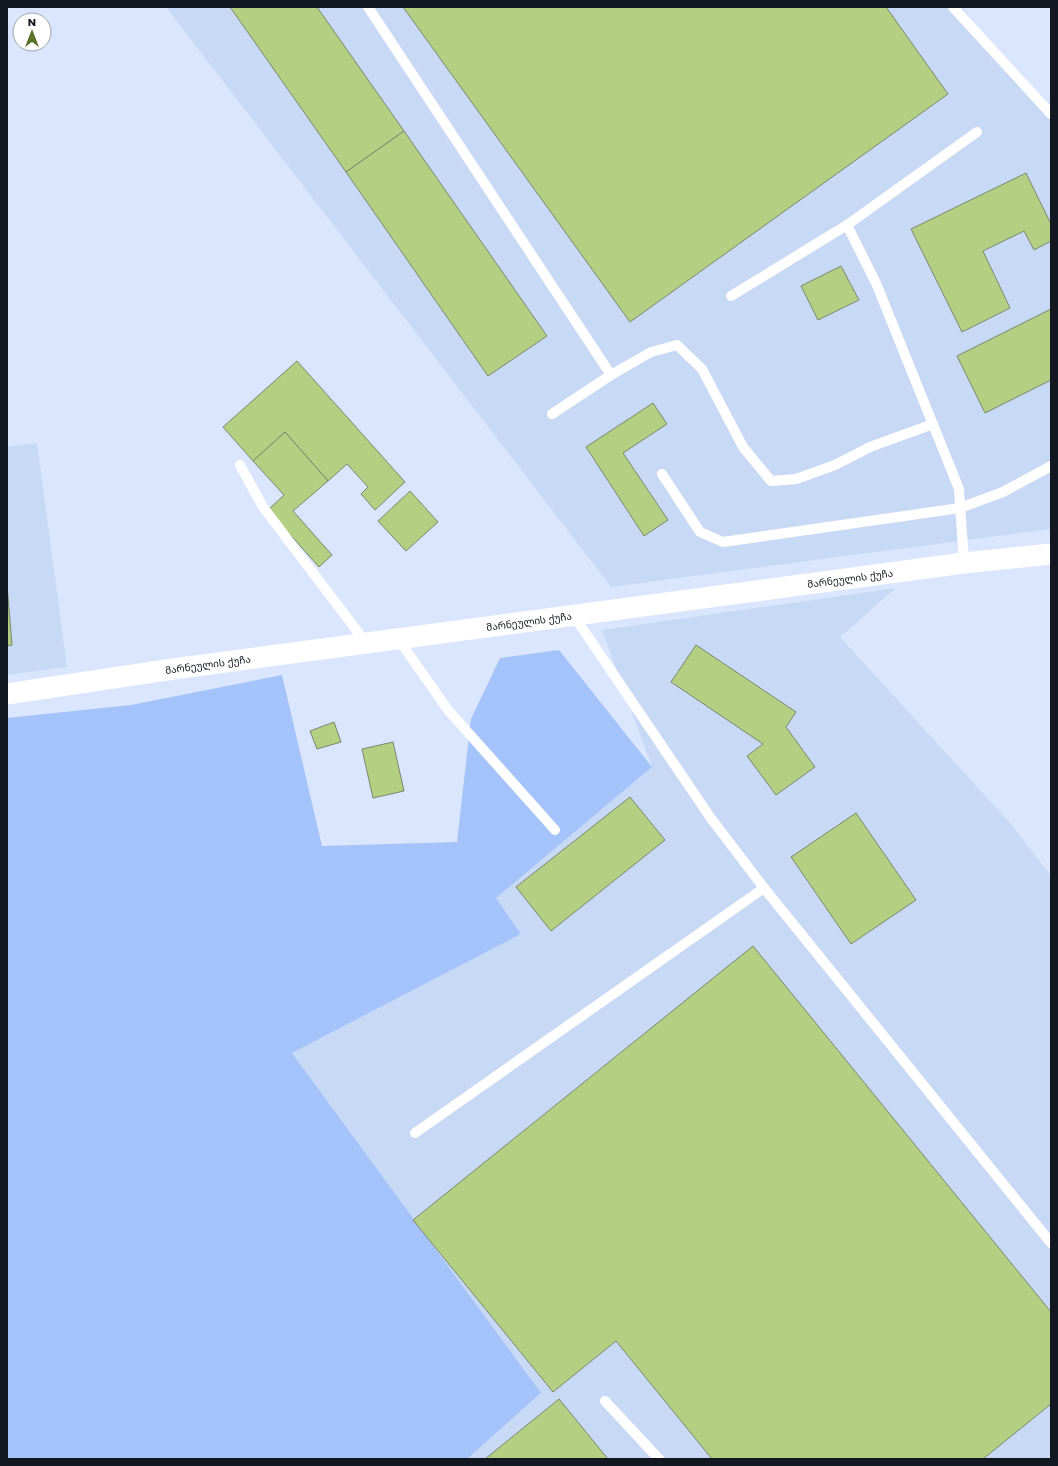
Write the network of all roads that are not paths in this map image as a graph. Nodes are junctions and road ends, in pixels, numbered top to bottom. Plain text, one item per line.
1 (368, 7) edge
2 (953, 7) edge
3 (1051, 114) edge
4 (977, 132) dead end
5 (847, 225) junction
6 (731, 296) dead end
7 (611, 375) junction
8 (552, 414) dead end
9 (933, 424) junction
10 (240, 465) dead end
11 (1051, 466) edge
12 (662, 474) dead end
13 (960, 508) junction
14 (1051, 554) edge
15 (964, 563) junction
16 (574, 616) junction
17 (399, 640) junction
18 (367, 644) junction
19 (7, 694) edge
20 (555, 830) dead end
21 (764, 888) junction
22 (415, 1133) dead end
23 (1051, 1243) edge
24 (604, 1401) dead end
25 (659, 1459) edge

1 - 7 lane
2 - 3 lane
4 - 5 lane
5 - 6 lane
5 - 9 lane
7 - 8 lane
7 - 9 lane
9 - 13 lane
10 - 18 lane
11 - 13 lane
12 - 13 lane
13 - 15 lane
14 - 15 street, მარნეულის ქუჩა
15 - 16 street, მარნეულის ქუჩა
16 - 17 street, მარნეულის ქუჩა
16 - 21 lane
17 - 18 street, მარნეულის ქუჩა
17 - 20 lane
18 - 19 street, მარნეულის ქუჩა
21 - 22 lane
21 - 23 lane
24 - 25 lane

